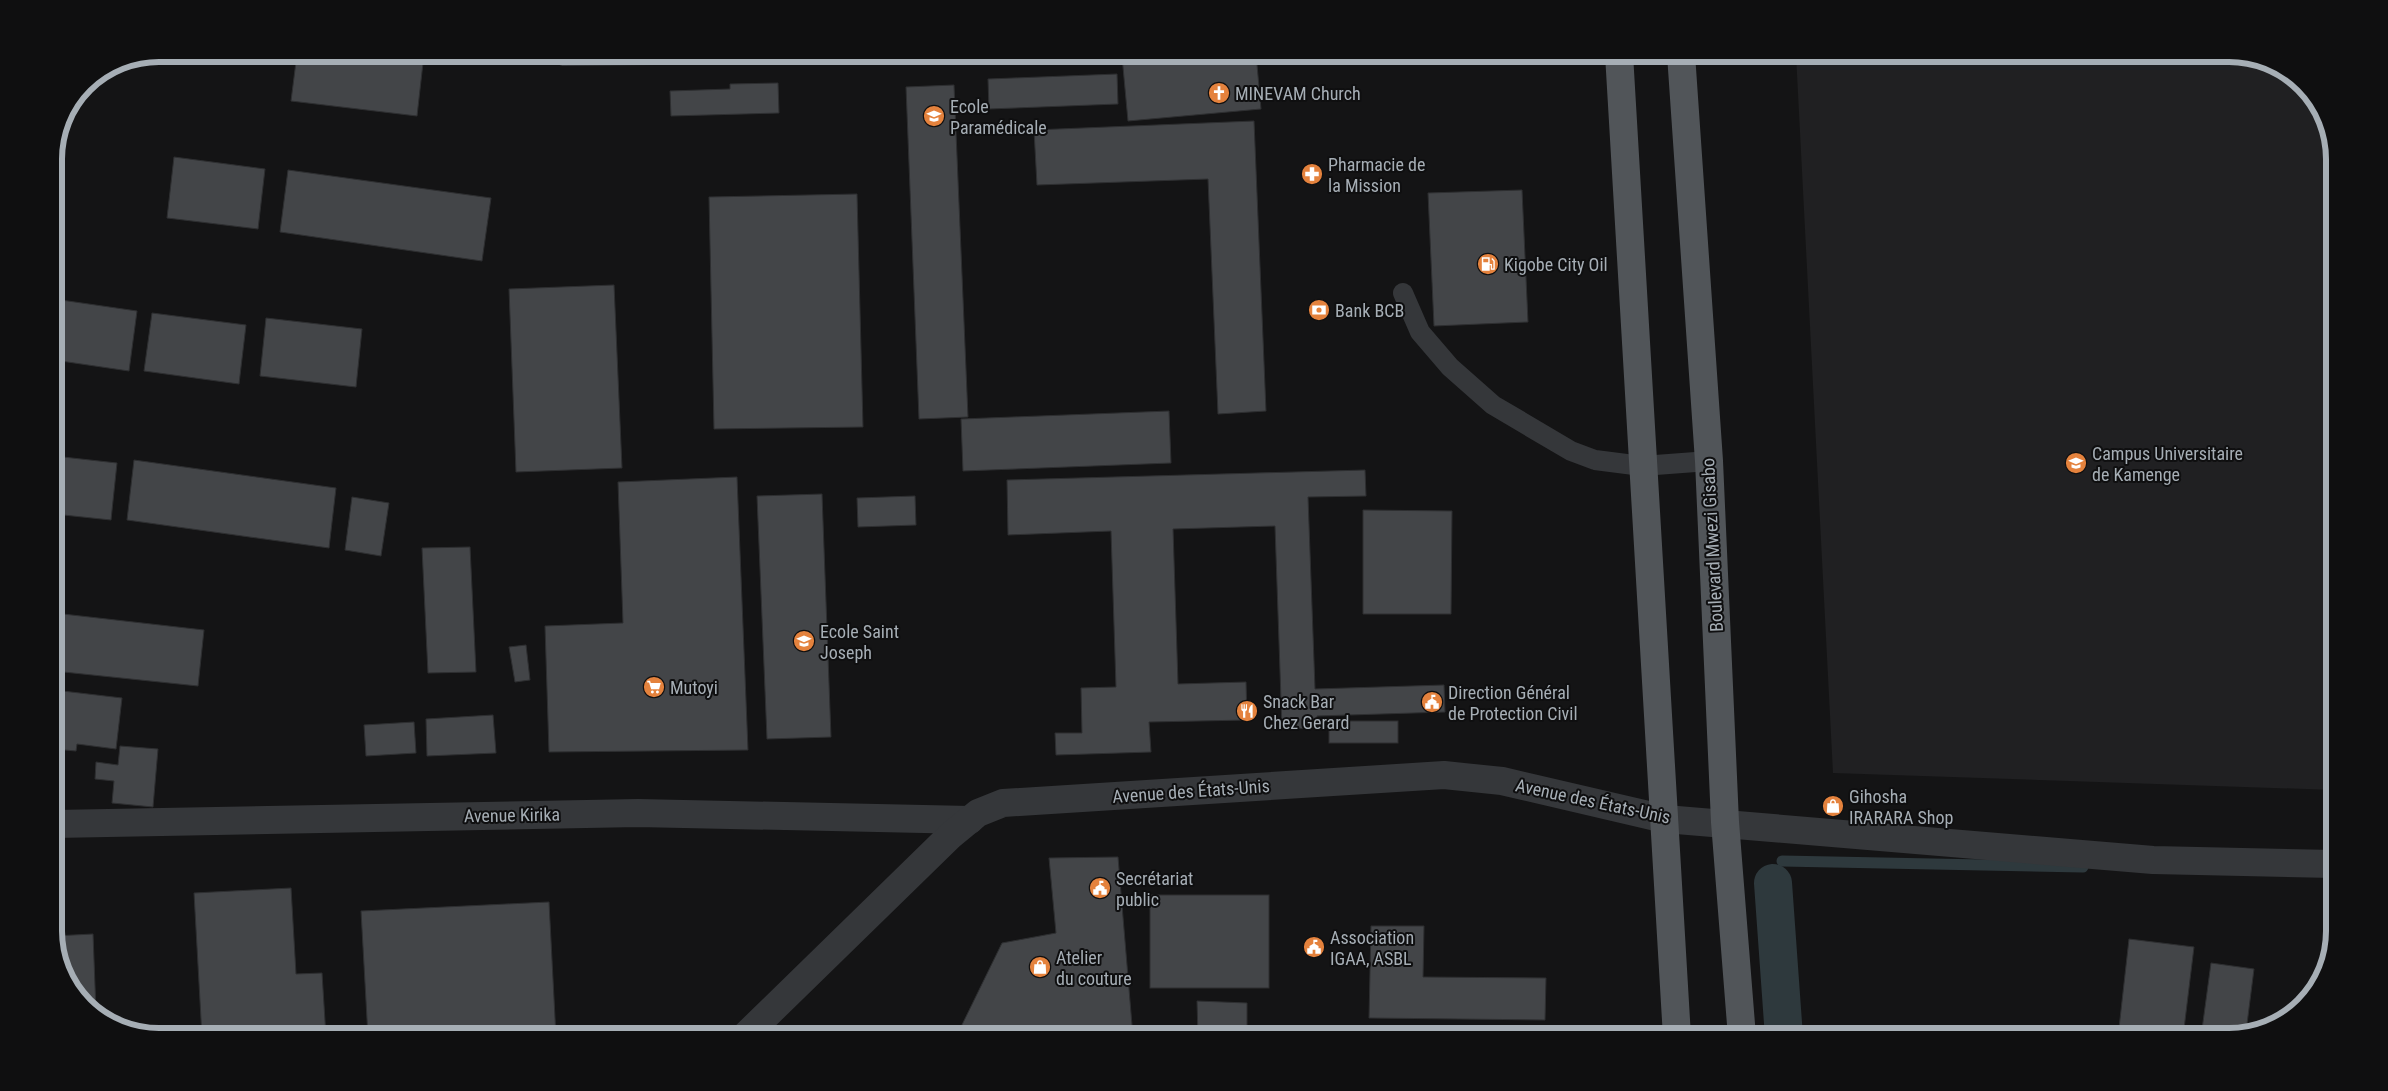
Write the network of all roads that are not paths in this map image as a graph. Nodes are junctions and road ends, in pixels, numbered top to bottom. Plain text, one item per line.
1 (1619, 62) edge
2 (1682, 62) edge
3 (1403, 293) dead end
4 (1709, 461) junction
5 (1642, 466) junction
6 (1665, 819) junction
7 (970, 820) junction
8 (1725, 822) junction
9 (63, 824) edge
10 (2326, 864) edge
11 (753, 1028) edge
12 (1677, 1028) edge
13 (1741, 1028) edge

1 - 5 main road
2 - 4 main road, Boulevard Mwezi Gisabo
3 - 5 lane
4 - 5 lane
4 - 8 main road, Boulevard Mwezi Gisabo
5 - 6 main road
6 - 7 street, Avenue des États-Unis
6 - 8 street, Avenue des États-Unis
6 - 12 main road
7 - 9 street, Avenue Kirika
7 - 11 street, Avenue des États-Unis
8 - 10 street, Avenue des États-Unis
8 - 13 main road, Boulevard Mwezi Gisabo

